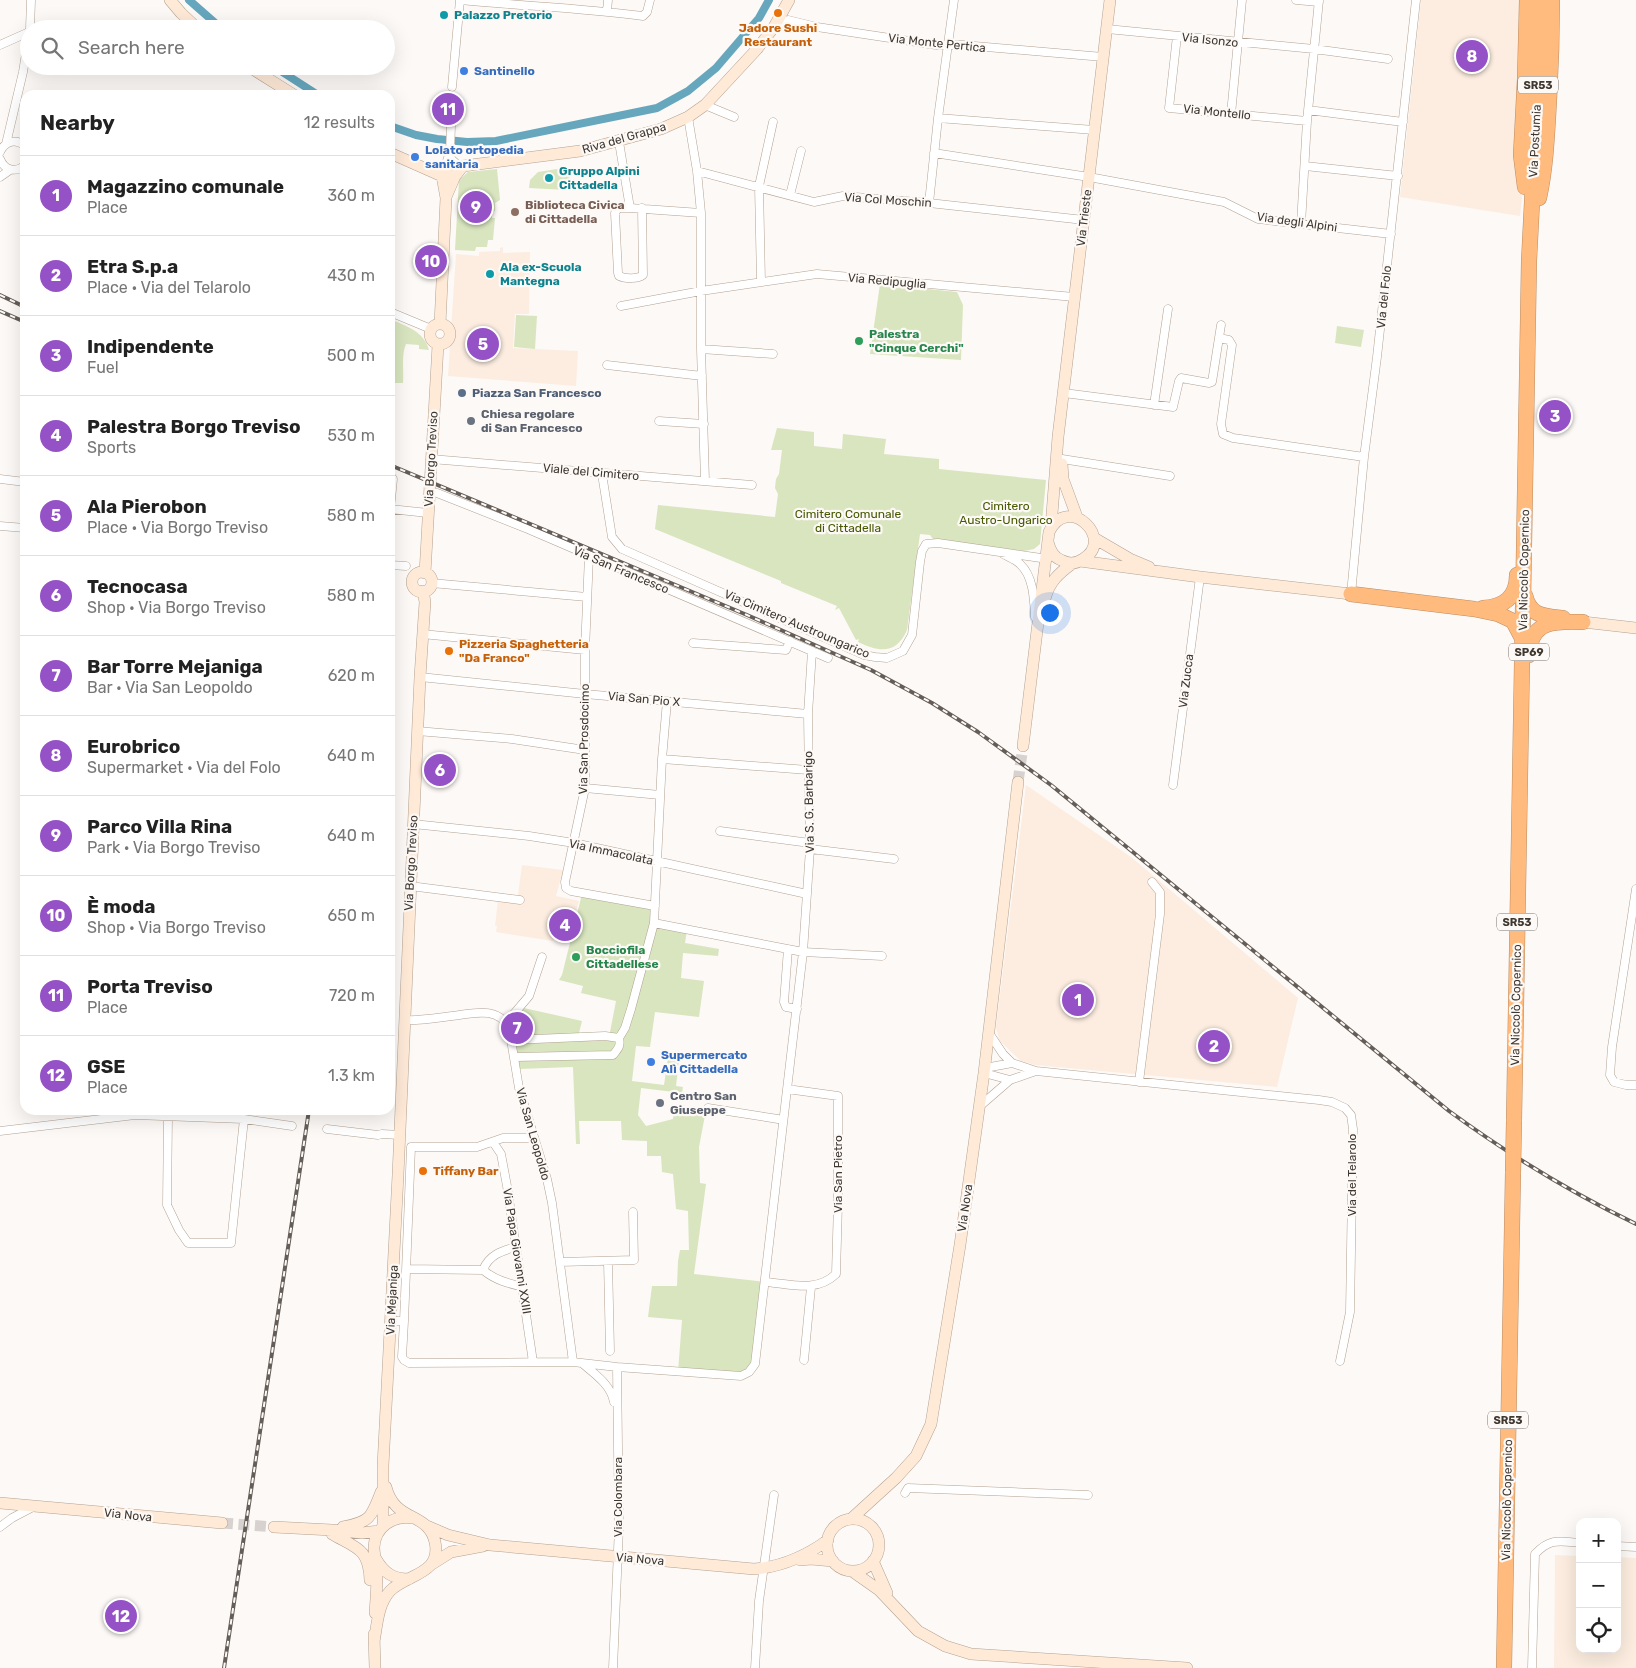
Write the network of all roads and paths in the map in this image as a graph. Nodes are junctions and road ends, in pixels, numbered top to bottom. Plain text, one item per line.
1 (31, 0) edge
2 (170, 0) edge
3 (461, 0) edge
4 (608, 0) edge
5 (650, 0) edge
6 (789, 0) edge
7 (954, 0) edge
8 (1110, 0) edge
9 (1242, 0) edge
10 (1296, 0) edge
11 (1416, 0) edge
12 (1527, 0) edge
13 (1540, 0) edge
14 (1552, 0) edge
15 (1319, 1) edge
16 (564, 4) edge
17 (607, 11) junction
18 (30, 20) edge
19 (188, 20) edge
20 (774, 27) junction
21 (1107, 29) junction
22 (20, 36) edge
23 (1176, 36) junction
24 (1239, 43) junction
25 (0, 45) edge
26 (948, 45) junction
27 (1314, 49) junction
28 (1103, 57) junction
29 (1388, 59) dead end
30 (22, 75) edge
31 (262, 75) edge
32 (452, 87) dead end
33 (286, 90) edge
34 (452, 99) dead end
35 (705, 105) junction
36 (1308, 110) junction
37 (1231, 114) junction
38 (734, 116) dead end
39 (688, 117) junction
40 (938, 118) junction
41 (1306, 121) junction
42 (773, 122) dead end
43 (1403, 122) junction
44 (10, 124) junction
45 (1094, 130) junction
46 (20, 142) edge
47 (618, 142) junction
48 (4, 143) edge
49 (20, 144) edge
50 (450, 151) junction
51 (802, 151) dead end
52 (0, 152) edge
53 (934, 153) junction
54 (395, 155) edge
55 (0, 160) edge
56 (1305, 166) junction
57 (20, 169) edge
58 (460, 169) junction
59 (10, 170) junction
60 (697, 171) junction
61 (442, 176) junction
62 (1398, 176) junction
63 (0, 177) edge
64 (1089, 177) junction
65 (759, 186) junction
66 (790, 195) junction
67 (446, 197) junction
68 (929, 203) junction
69 (630, 208) junction
70 (642, 208) junction
71 (701, 213) junction
72 (1084, 220) junction
73 (1301, 224) junction
74 (1391, 234) junction
75 (1529, 261) junction
76 (760, 282) junction
77 (1529, 283) joint
78 (701, 291) junction
79 (1074, 297) junction
80 (621, 306) dead end
81 (1168, 309) dead end
82 (395, 314) edge
83 (1221, 325) dead end
84 (435, 327) junction
85 (1219, 338) junction
86 (438, 345) junction
87 (701, 349) junction
88 (773, 354) dead end
89 (607, 365) dead end
90 (702, 376) junction
91 (1064, 393) junction
92 (1154, 405) junction
93 (660, 420) dead end
94 (704, 424) junction
95 (1058, 437) junction
96 (1364, 457) junction
97 (431, 459) junction
98 (1062, 459) junction
99 (602, 474) junction
100 (1170, 476) dead end
101 (0, 479) edge
102 (705, 480) junction
103 (20, 481) edge
104 (752, 485) dead end
105 (429, 492) junction
106 (1525, 509) junction
107 (395, 510) edge
108 (428, 513) junction
109 (1076, 517) junction
110 (0, 526) edge
111 (20, 528) edge
112 (1049, 536) junction
113 (1094, 538) junction
114 (999, 552) junction
115 (589, 556) junction
116 (1045, 558) junction
117 (1072, 562) junction
118 (395, 565) edge
119 (406, 566) dead end
120 (1160, 572) junction
121 (425, 573) junction
122 (1200, 577) junction
123 (1523, 586) junction
124 (427, 587) junction
125 (1351, 594) junction
126 (587, 597) junction
127 (1474, 609) junction
128 (1583, 622) junction
129 (1636, 628) edge
130 (1036, 633) junction
131 (422, 634) junction
132 (1522, 639) junction
133 (790, 641) junction
134 (693, 643) dead end
135 (585, 650) junction
136 (812, 651) junction
137 (828, 658) dead end
138 (420, 677) junction
139 (585, 694) junction
140 (667, 701) junction
141 (808, 714) junction
142 (1521, 723) junction
143 (417, 731) junction
144 (1022, 746) tunnel mouth
145 (585, 750) junction
146 (662, 759) junction
147 (808, 770) junction
148 (1018, 782) tunnel mouth
149 (1173, 785) dead end
150 (586, 788) junction
151 (660, 795) junction
152 (413, 824) junction
153 (720, 831) dead end
154 (574, 844) junction
155 (810, 846) junction
156 (894, 859) dead end
157 (657, 862) junction
158 (1152, 882) dead end
159 (410, 886) junction
160 (1636, 889) edge
161 (808, 894) junction
162 (520, 900) dead end
163 (655, 906) junction
164 (654, 923) junction
165 (788, 949) junction
166 (803, 952) junction
167 (882, 956) dead end
168 (542, 957) dead end
169 (796, 1009) junction
170 (404, 1020) junction
171 (506, 1023) junction
172 (989, 1033) junction
173 (619, 1038) junction
174 (512, 1040) junction
175 (515, 1057) junction
176 (1012, 1063) junction
177 (984, 1070) junction
178 (1036, 1072) junction
179 (1010, 1080) junction
180 (1139, 1082) junction
181 (1636, 1085) edge
182 (787, 1089) junction
183 (980, 1106) junction
184 (708, 1108) dead end
185 (135, 1115) edge
186 (171, 1115) edge
187 (186, 1115) edge
188 (244, 1119) junction
189 (778, 1119) dead end
190 (292, 1126) dead end
191 (326, 1129) dead end
192 (0, 1130) edge
193 (400, 1135) junction
194 (534, 1138) junction
195 (493, 1142) junction
196 (398, 1176) junction
197 (410, 1176) junction
198 (633, 1212) dead end
199 (516, 1247) junction
200 (608, 1261) junction
201 (560, 1262) junction
202 (406, 1270) junction
203 (482, 1270) junction
204 (766, 1282) junction
205 (522, 1287) junction
206 (812, 1287) junction
207 (391, 1321) junction
208 (404, 1321) junction
209 (610, 1351) dead end
210 (804, 1360) dead end
211 (1340, 1361) dead end
212 (533, 1362) junction
213 (573, 1362) junction
214 (583, 1364) junction
215 (617, 1367) junction
216 (617, 1416) junction
217 (383, 1466) junction
218 (382, 1488) junction
219 (905, 1493) dead end
220 (774, 1495) dead end
221 (1088, 1495) dead end
222 (872, 1499) junction
223 (0, 1503) edge
224 (35, 1506) junction
225 (414, 1518) junction
226 (851, 1519) junction
227 (222, 1523) tunnel mouth
228 (427, 1526) junction
229 (871, 1526) junction
230 (0, 1527) edge
231 (274, 1528) tunnel mouth
232 (381, 1528) junction
233 (332, 1531) junction
234 (828, 1540) junction
235 (1576, 1543) edge
236 (490, 1545) junction
237 (1621, 1546) edge
238 (1636, 1547) edge
239 (375, 1555) junction
240 (618, 1557) junction
241 (790, 1560) junction
242 (833, 1561) junction
243 (873, 1561) junction
244 (432, 1564) junction
245 (763, 1568) junction
246 (852, 1571) junction
247 (409, 1579) junction
248 (891, 1601) junction
249 (374, 1623) junction
250 (374, 1642) junction
251 (375, 1668) edge
252 (613, 1668) edge
253 (755, 1668) edge
254 (1187, 1668) edge
255 (1504, 1668) edge
256 (1532, 1668) edge

1 - 18 street
2 - 19 street
3 - 16 street
3 - 32 street
4 - 17 street
5 - 17 street
6 - 20 street, Riva del Grappa
7 - 26 street
8 - 21 street, Via Trieste / SP69
9 - 24 street
10 - 15 street
11 - 43 street, Via del Folo
12 - 75 highway
13 - 75 highway, Via Postumia / SR53
14 - 75 highway
15 - 27 street
16 - 17 street
20 - 26 street, Via Monte Pertica
20 - 35 street, Riva del Grappa
21 - 23 street, Via Isonzo
21 - 28 street, Via Trieste / SP69
22 - 25 street
23 - 24 street, Via Isonzo
23 - 37 street, Via Montello
24 - 27 street, Via Isonzo
24 - 37 street
26 - 28 street, Via Monte Pertica
26 - 40 street
27 - 29 street, Via Isonzo
27 - 36 street
28 - 45 street, Via Trieste / SP69
30 - 44 street
31 - 33 street
34 - 50 street, Via Borgo Treviso
35 - 38 street
35 - 39 street, Riva del Grappa
36 - 41 street
36 - 43 street
37 - 41 street, Via Montello
39 - 47 street, Riva del Grappa
39 - 60 street
40 - 45 street
40 - 53 street
41 - 56 street
42 - 65 street
43 - 62 street, Via del Folo
44 - 46 street
44 - 48 street
45 - 64 street, Via Trieste / SP69
47 - 58 street, Riva del Grappa
47 - 69 street
48 - 49 street
48 - 52 street
50 - 58 street
50 - 61 street, Via Borgo Treviso
51 - 66 street
53 - 64 street, Via degli Alpini
53 - 68 street
54 - 61 street
55 - 59 street
56 - 62 street
56 - 73 street
57 - 59 street
58 - 61 street, Riva del Grappa
58 - 67 street, Via Borgo Treviso
59 - 63 street
60 - 65 street, Via Col Moschin
60 - 71 street
61 - 67 street, Via Borgo Treviso
62 - 74 street, Via del Folo
64 - 72 street, Via Trieste / SP69
64 - 73 street, Via degli Alpini
65 - 66 street, Via Col Moschin
65 - 76 street
66 - 68 street, Via Col Moschin
67 - 84 street, Via Borgo Treviso
68 - 72 street, Via Col Moschin
69 - 70 street
69 - 70 street
70 - 71 street
71 - 78 street
72 - 79 street, Via Trieste / SP69
73 - 74 street, Via degli Alpini
74 - 96 street, Via del Folo
75 - 77 highway, Via Postumia / SR53
76 - 78 street, Via Redipuglia
76 - 79 street, Via Redipuglia
77 - 106 highway, Via Niccolò Copernico / SR53
78 - 80 street, Via Redipuglia
78 - 87 street
79 - 91 street, Via Trieste / SP69
81 - 92 street
82 - 84 street
83 - 85 street
84 - 86 street, Via Borgo Treviso
84 - 86 street, Via Borgo Treviso
85 - 92 street
85 - 96 street
86 - 97 street, Via Borgo Treviso
87 - 88 street
87 - 90 street
89 - 90 street
90 - 94 street
91 - 92 street
91 - 95 street, Via Trieste / SP69
93 - 94 street
94 - 102 street
95 - 98 street, Via Trieste / SP69
95 - 112 street, Via Trieste / SP69
96 - 125 street, Via del Folo
97 - 99 street, Viale del Cimitero
97 - 105 street, Via Borgo Treviso
98 - 100 street
98 - 109 street, Via Trieste / SP69
99 - 102 street, Viale del Cimitero
99 - 114 street, Via Cimitero Austroungarico
101 - 103 street
102 - 104 street, Viale del Cimitero
105 - 108 street, Via Borgo Treviso
105 - 115 street, Via San Francesco
106 - 123 highway, Via Niccolò Copernico / SR53
106 - 127 highway, SP69
107 - 108 street
108 - 121 street, Via Borgo Treviso
109 - 112 street
109 - 113 street, SP69
110 - 111 street
112 - 114 street, Via Cimitero Austroungarico
112 - 116 street, Via Trieste
112 - 117 street
113 - 117 street
113 - 120 street, SP69
114 - 116 street, Via Cimitero Austroungarico
114 - 130 street, Via Cimitero Austroungarico
115 - 126 street, Via San Prosdocimo
115 - 133 street, Via San Francesco
116 - 117 street, Via Cimitero Austroungarico
116 - 130 street, Via Trieste
117 - 120 street, SP69
117 - 130 street
118 - 119 street
120 - 122 street, SP69
121 - 124 street, Via Borgo Treviso
121 - 124 street, Via Borgo Treviso
122 - 125 street, SP69
122 - 149 street, Via Zucca
123 - 128 highway, SP69
123 - 132 highway, Via Niccolò Copernico / SR53
124 - 126 street
124 - 131 street, Via Borgo Treviso
125 - 127 highway, SP69
126 - 135 street, Via San Prosdocimo
127 - 132 highway, SP69
128 - 129 street, SP69
128 - 142 highway, SP69
130 - 144 street
131 - 135 street
131 - 138 street, Via Borgo Treviso
132 - 142 highway, Via Niccolò Copernico / SR53
133 - 134 street
133 - 136 street, Via San Francesco
135 - 139 street, Via San Prosdocimo
136 - 137 street
136 - 141 street, Via S. G. Barbarigo
138 - 139 street, Via San Pio X
138 - 143 street, Via Borgo Treviso
139 - 140 street, Via San Pio X
139 - 145 street, Via San Prosdocimo
140 - 141 street, Via San Pio X
140 - 146 street
141 - 147 street, Via S. G. Barbarigo
142 - 255 highway, Via Niccolò Copernico / SR53, bridge
143 - 145 street
143 - 152 street, Via Borgo Treviso
145 - 150 street, Via San Prosdocimo
146 - 147 street
146 - 151 street
147 - 155 street, Via S. G. Barbarigo
148 - 172 street, Via Nova
150 - 151 street
150 - 154 street, Via San Prosdocimo
151 - 157 street
152 - 154 street, Via Immacolata
152 - 159 street, Via Borgo Treviso
153 - 155 street
154 - 157 street, Via Immacolata
154 - 163 street, Via San Prosdocimo
155 - 156 street
155 - 161 street, Via S. G. Barbarigo
157 - 161 street, Via Immacolata
157 - 163 street
158 - 180 street
159 - 162 street
159 - 170 street, Via Borgo Treviso
160 - 181 street
161 - 166 street, Via S. G. Barbarigo
163 - 164 street
164 - 165 street
164 - 173 street
165 - 166 street
165 - 169 street
166 - 167 street
166 - 169 street
168 - 171 street
169 - 182 street
170 - 171 street
170 - 193 street, Via Borgo Treviso
171 - 174 street, Via San Leopoldo
172 - 176 street
172 - 177 street, Via Nova
173 - 174 street
173 - 175 street
174 - 175 street, Via San Leopoldo
175 - 194 street, Via San Leopoldo
176 - 177 street
176 - 178 street
177 - 179 street
177 - 183 street, Via Nova
178 - 179 street
178 - 180 street, Via del Telarolo
179 - 183 street
180 - 211 street, Via del Telarolo
182 - 204 street
182 - 206 street, Via San Pietro
183 - 222 street, Via Nova
184 - 189 street
185 - 192 street
186 - 188 street
187 - 188 street
188 - 190 street
191 - 193 street
193 - 196 street, Via Mejaniga
194 - 195 street
194 - 201 street, Via San Leopoldo
195 - 197 street
195 - 199 street, Via Papa Giovanni XXIII
196 - 197 street
196 - 207 street, Via Mejaniga
197 - 202 street
198 - 200 street
199 - 203 street
199 - 205 street, Via Papa Giovanni XXIII
200 - 201 street
200 - 209 street
201 - 213 street, Via San Leopoldo
202 - 203 street
202 - 208 street
203 - 205 street
204 - 206 street
204 - 215 street
205 - 212 street, Via Papa Giovanni XXIII
206 - 210 street
207 - 208 street
207 - 217 street, Via Mejaniga
208 - 212 street, Via Colombara
212 - 213 street, Via Colombara
213 - 214 street, Via Colombara
214 - 215 street, Via Colombara
214 - 216 street, Via Colombara
215 - 216 street, Via Colombara
216 - 240 street, Via Colombara
217 - 218 street, Via Mejaniga
217 - 225 street, Via Mejaniga
218 - 232 street, Via Mejaniga
218 - 233 street, Via Mejaniga
219 - 221 street
220 - 245 street
222 - 226 street, Via Nova
222 - 229 street
223 - 224 street, Via Nova
224 - 227 street, Via Nova
224 - 230 street
225 - 228 street, Via Mejaniga
225 - 232 street
226 - 229 street
226 - 234 street, Via Nova
228 - 236 street, Via Nova
228 - 244 street
229 - 243 street
231 - 233 street
232 - 233 street
232 - 239 street, Via Mejaniga
233 - 239 street
233 - 249 street, Via Mejaniga
234 - 241 street, Via Nova
234 - 242 street
235 - 256 street
236 - 240 street, Via Nova
236 - 244 street, Via Nova
237 - 238 street
239 - 247 street
239 - 249 street, Via Mejaniga
240 - 245 street, Via Nova
240 - 252 street, Via Colombara
241 - 242 street, Via Nova
241 - 245 street, Via Nova
242 - 246 street, Via Nova
243 - 246 street
243 - 248 street
244 - 247 street, Via Mejaniga
245 - 253 street
246 - 248 street, Via Nova
247 - 250 street, Via Mejaniga
248 - 254 street
249 - 250 street, Via Mejaniga
250 - 251 street, Via Mejaniga

